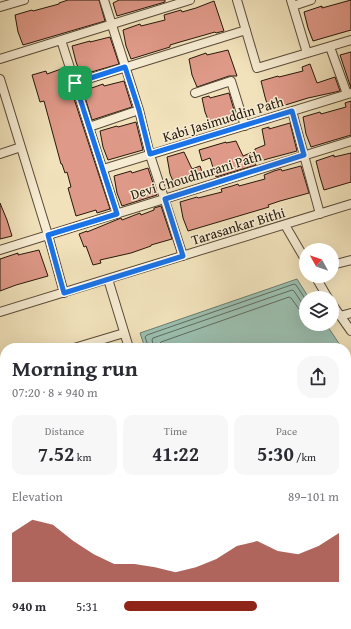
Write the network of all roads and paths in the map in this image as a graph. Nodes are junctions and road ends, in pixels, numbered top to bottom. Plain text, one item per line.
1 (24, 0) edge
2 (104, 0) edge
3 (190, 0) edge
4 (237, 0) edge
5 (311, 0) edge
6 (292, 3) edge
7 (0, 7) edge
8 (112, 24) junction
9 (246, 30) junction
10 (61, 40) junction
11 (351, 40) edge
12 (330, 47) junction
13 (307, 53) junction
14 (0, 59) edge
15 (125, 67) junction
16 (0, 78) edge
17 (75, 83) junction
18 (195, 93) dead end
19 (349, 94) edge
20 (139, 110) junction
21 (292, 111) junction
22 (244, 126) junction
23 (89, 127) junction
24 (351, 141) edge
25 (21, 147) junction
26 (0, 154) edge
27 (150, 154) junction
28 (304, 155) junction
29 (103, 169) junction
30 (165, 199) junction
31 (351, 204) edge
32 (117, 214) junction
33 (320, 214) junction
34 (285, 225) junction
35 (48, 235) junction
36 (299, 249) edge
37 (0, 250) edge
38 (183, 256) junction
39 (351, 260) edge
40 (339, 263) edge
41 (108, 279) junction
42 (64, 293) junction
43 (0, 312) edge
44 (351, 313) edge
45 (340, 316) joint
46 (351, 331) edge
47 (124, 333) junction
48 (91, 343) edge
49 (127, 343) edge

1 - 7 street
2 - 8 street
3 - 8 street
4 - 9 street
5 - 6 street
6 - 13 street
8 - 10 street
8 - 15 street
9 - 13 street
9 - 15 street
10 - 14 street
10 - 17 street
11 - 12 street
12 - 13 street
12 - 19 street
15 - 17 street
15 - 20 street
16 - 25 street
17 - 23 street
18 - 22 street
19 - 21 street, Kabi Jasimuddin Path
20 - 23 street
20 - 27 street
21 - 22 street, Kabi Jasimuddin Path
21 - 28 street
22 - 27 street, Kabi Jasimuddin Path
23 - 29 street
24 - 28 street, Devi Choudhurani Path
25 - 26 street
25 - 35 street
27 - 29 street, Kabi Jasimuddin Path
27 - 30 street
28 - 30 street, Devi Choudhurani Path
28 - 33 street
29 - 32 street
30 - 32 street, Devi Choudhurani Path
30 - 38 street
31 - 33 street, Tarasankar Bithi
32 - 35 street, Devi Choudhurani Path
33 - 34 street, Tarasankar Bithi
34 - 36 street
34 - 38 street, Tarasankar Bithi
35 - 37 street, Devi Choudhurani Path
35 - 42 street
38 - 41 street, Tarasankar Bithi
39 - 40 street
41 - 42 street, Tarasankar Bithi
41 - 47 street
42 - 43 street, Tarasankar Bithi
44 - 45 street
45 - 46 street
47 - 48 street
47 - 49 street

